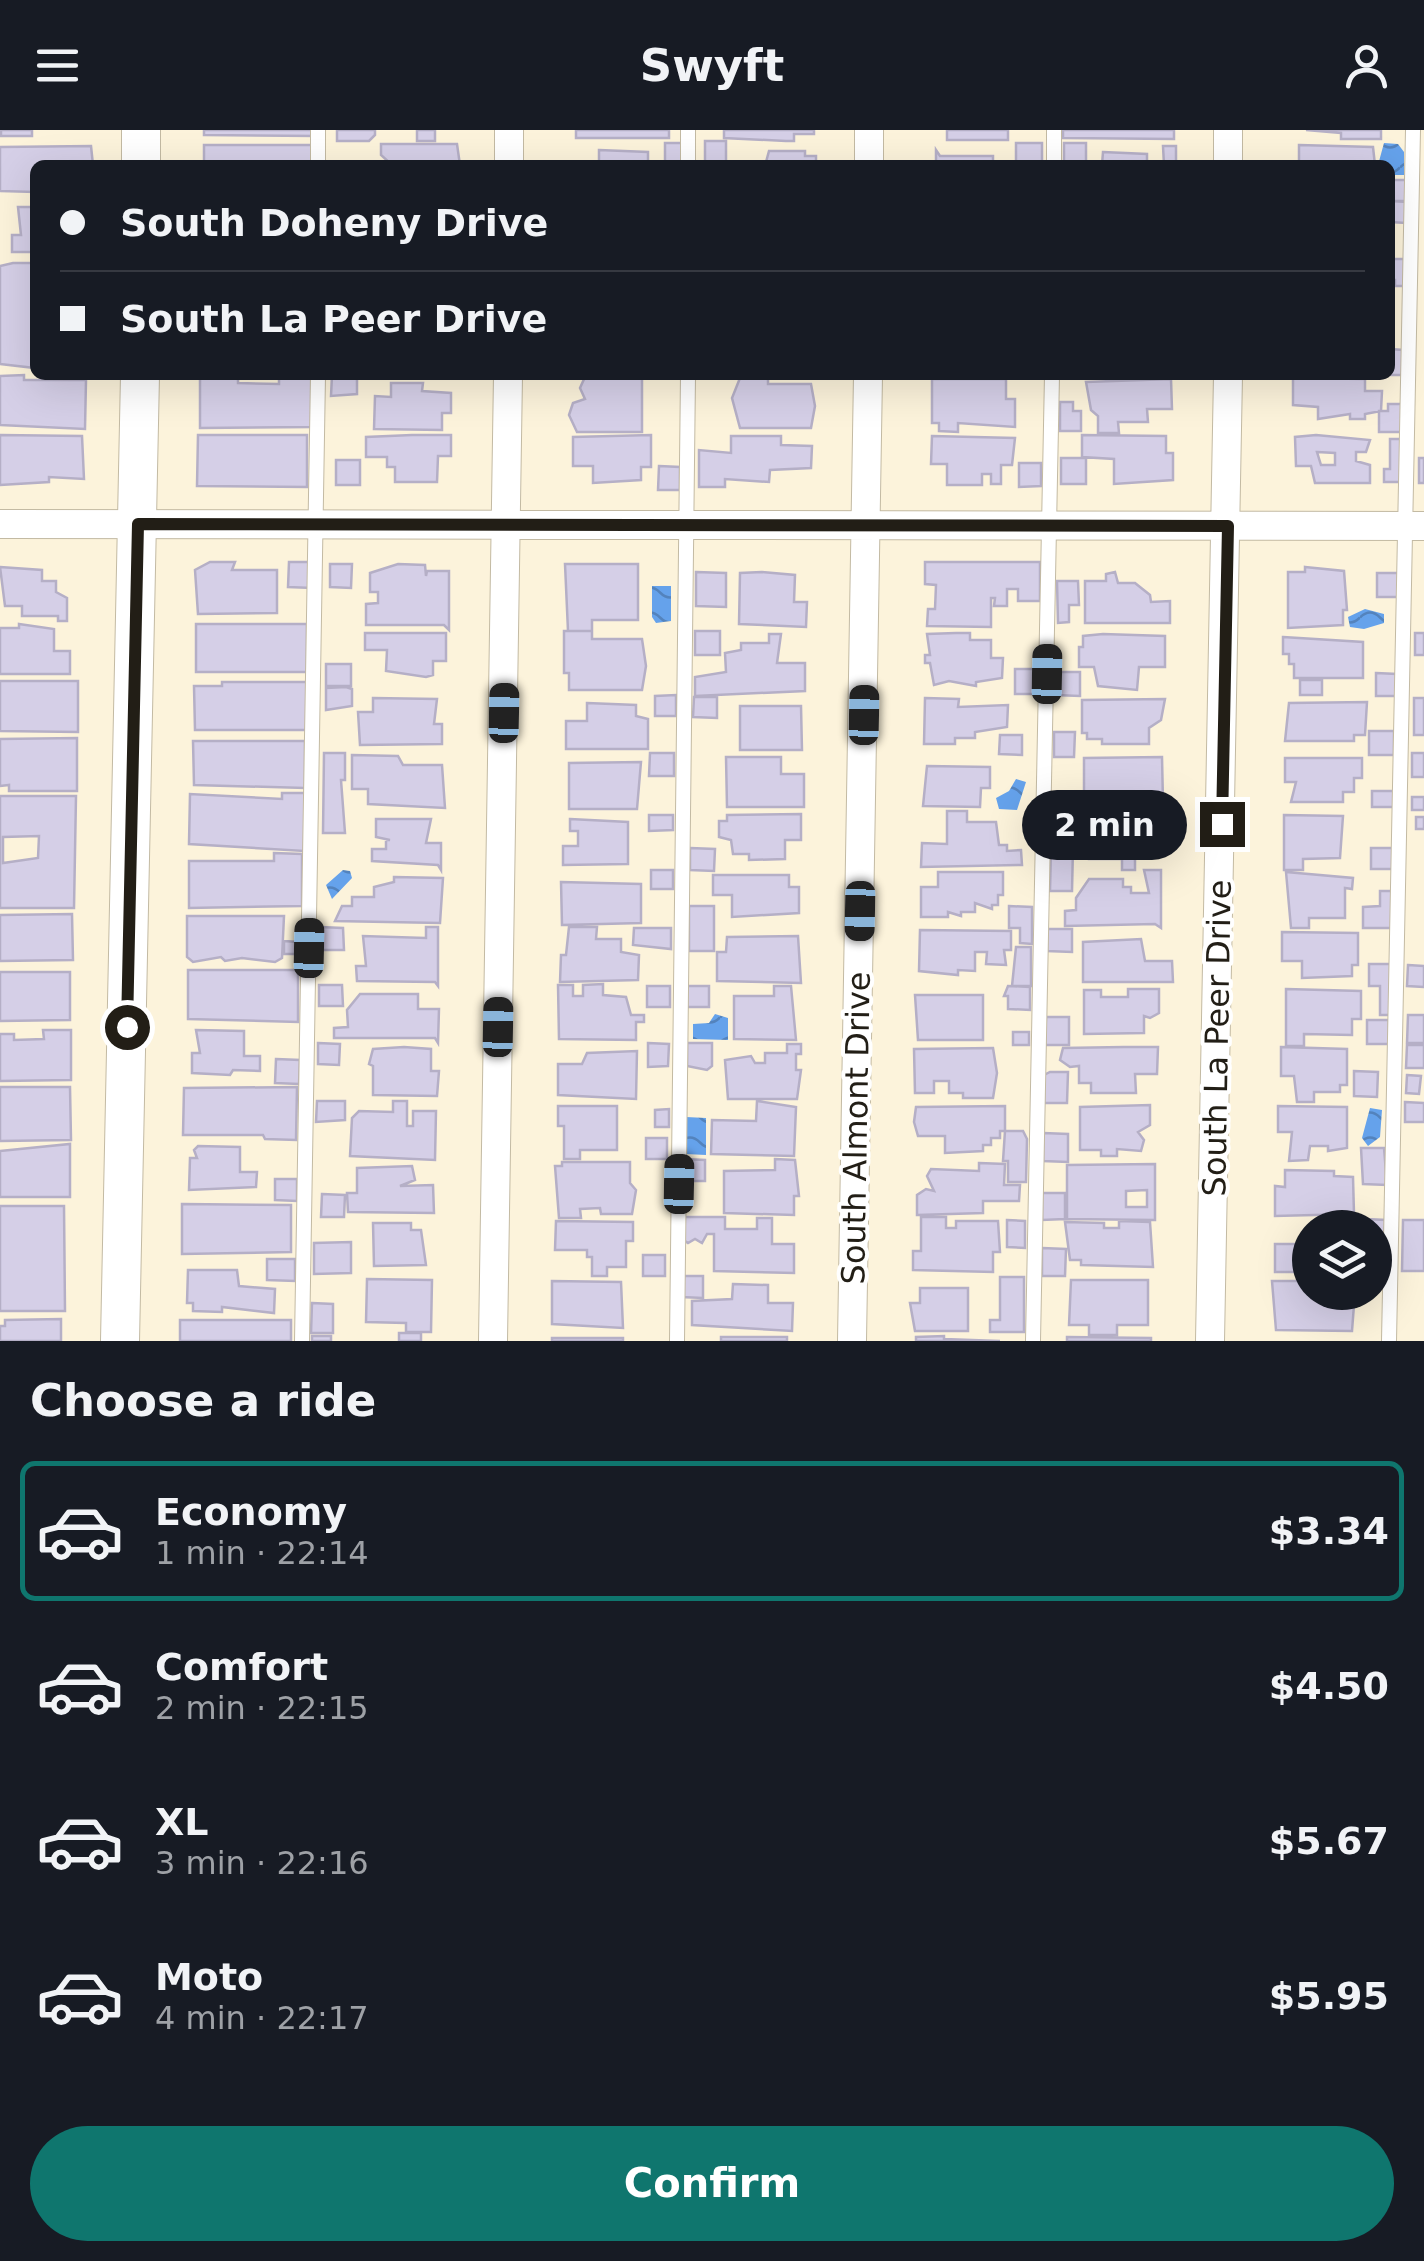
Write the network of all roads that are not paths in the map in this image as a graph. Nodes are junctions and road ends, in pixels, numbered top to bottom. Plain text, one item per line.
1 (141, 130) edge
2 (318, 130) edge
3 (509, 130) edge
4 (688, 130) edge
5 (868, 130) edge
6 (1054, 130) edge
7 (1228, 130) edge
8 (1413, 130) edge
9 (141, 160) edge
10 (318, 160) edge
11 (509, 160) edge
12 (688, 160) edge
13 (868, 160) edge
14 (1054, 160) edge
15 (1228, 160) edge
16 (140, 380) edge
17 (318, 380) edge
18 (508, 380) edge
19 (688, 380) edge
20 (868, 380) edge
21 (1052, 380) edge
22 (1228, 380) edge
23 (0, 524) edge
24 (138, 524) junction
25 (317, 525) junction
26 (508, 525) junction
27 (688, 525) junction
28 (868, 525) junction
29 (1050, 526) junction
30 (1228, 526) junction
31 (1416, 526) edge
32 (120, 1341) edge
33 (302, 1341) edge
34 (493, 1341) edge
35 (677, 1341) edge
36 (852, 1341) edge
37 (1033, 1341) edge
38 (1210, 1341) edge
39 (1388, 1341) edge

1 - 9 street
2 - 10 lane
3 - 11 street
4 - 12 lane
5 - 13 street
6 - 14 lane
7 - 15 street
8 - 31 lane
16 - 24 street
17 - 25 lane
18 - 26 street
19 - 27 lane
20 - 28 street, South Almont Drive
21 - 29 lane
22 - 30 street, South La Peer Drive
23 - 24 street
24 - 25 street
24 - 32 street
25 - 26 street
25 - 33 lane
26 - 27 street
26 - 34 street
27 - 28 street
27 - 35 lane
28 - 29 street
28 - 36 street, South Almont Drive
29 - 30 street
29 - 37 lane
30 - 31 street
30 - 38 street, South La Peer Drive
31 - 39 lane

